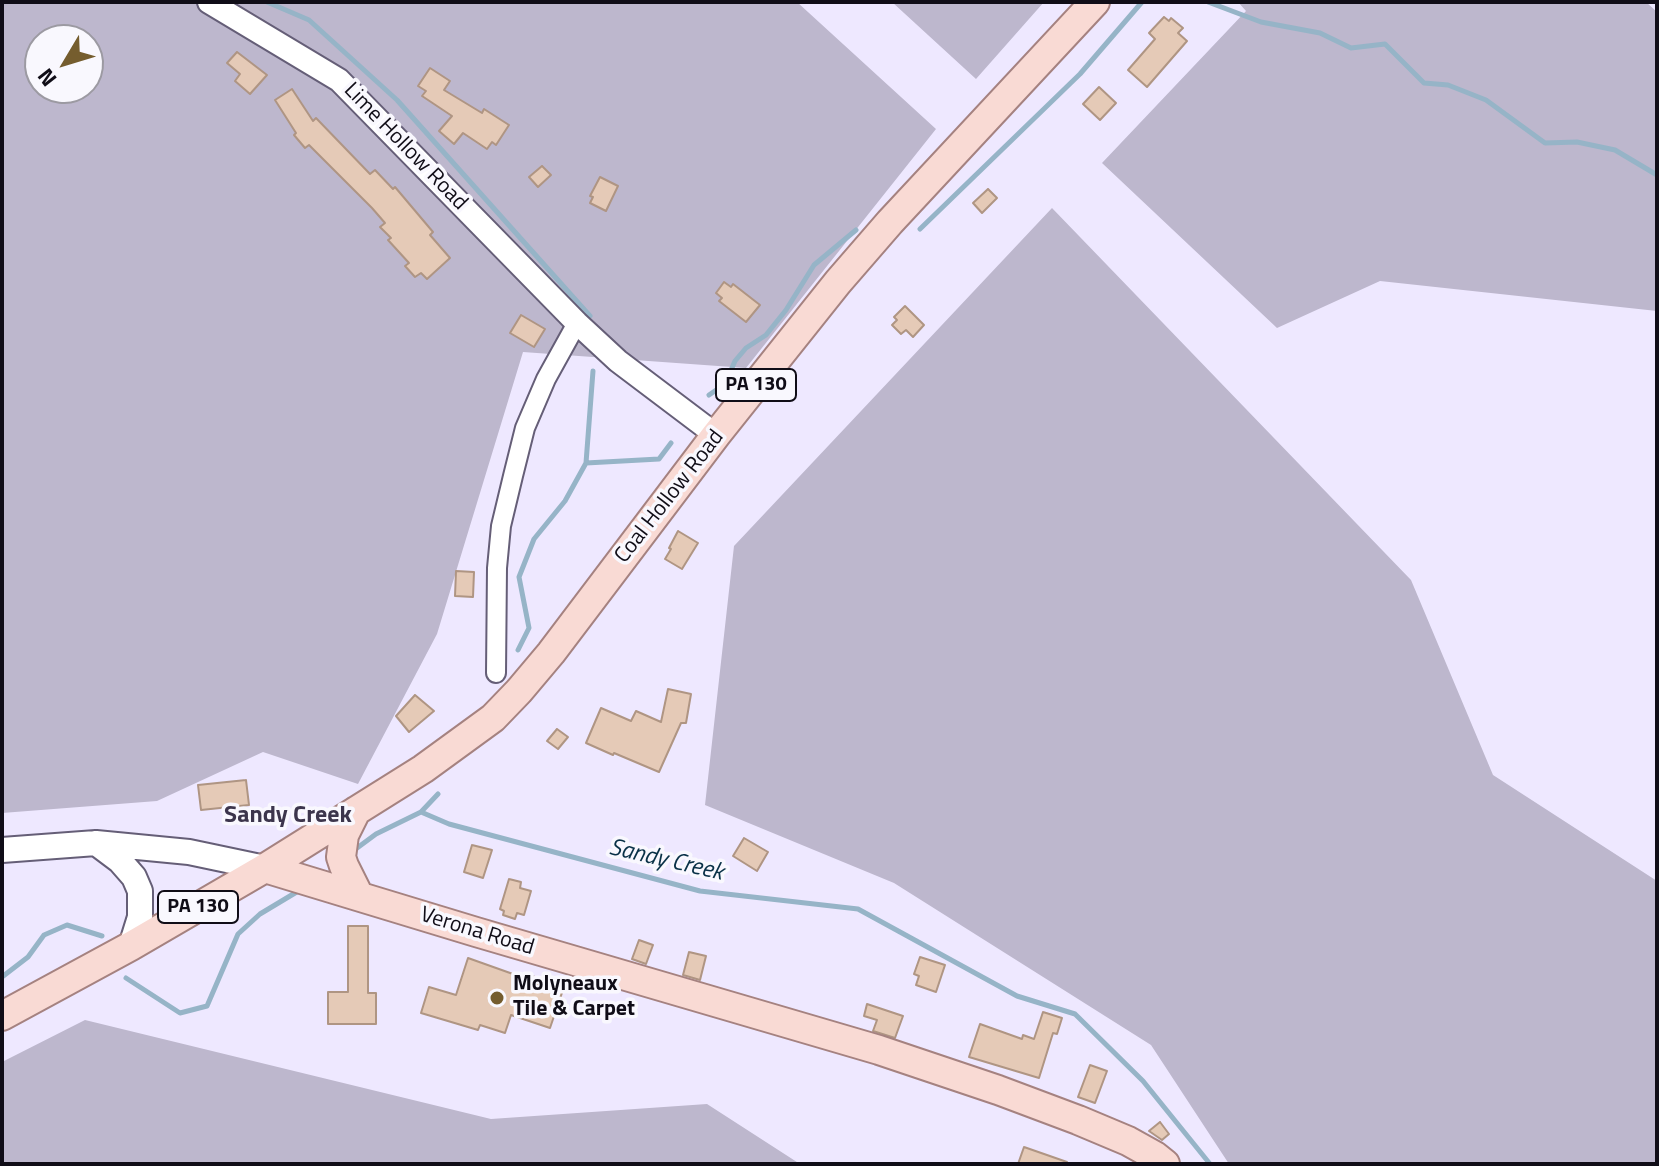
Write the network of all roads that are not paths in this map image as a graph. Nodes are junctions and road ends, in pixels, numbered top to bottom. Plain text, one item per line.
1 (209, 2) edge
2 (1095, 2) edge
3 (577, 323) junction
4 (716, 435) junction
5 (496, 673) dead end
6 (356, 811) junction
7 (96, 843) junction
8 (2, 850) edge
9 (265, 868) junction
10 (327, 868) junction
11 (131, 946) junction
12 (2, 1016) edge
13 (1165, 1164) edge

1 - 3 street, Lime Hollow Road
2 - 4 main road, Coal Hollow Road / PA 130
3 - 4 street, Lime Hollow Road
3 - 5 street
4 - 6 main road, Coal Hollow Road / PA 130
6 - 9 main road, Coal Hollow Road / PA 130
6 - 10 main road
7 - 8 main road, Verona Road
7 - 9 main road, Verona Road
7 - 11 main road
9 - 10 main road, Verona Road
9 - 11 main road, PA 130
10 - 13 main road, Verona Road
11 - 12 main road, PA 130

